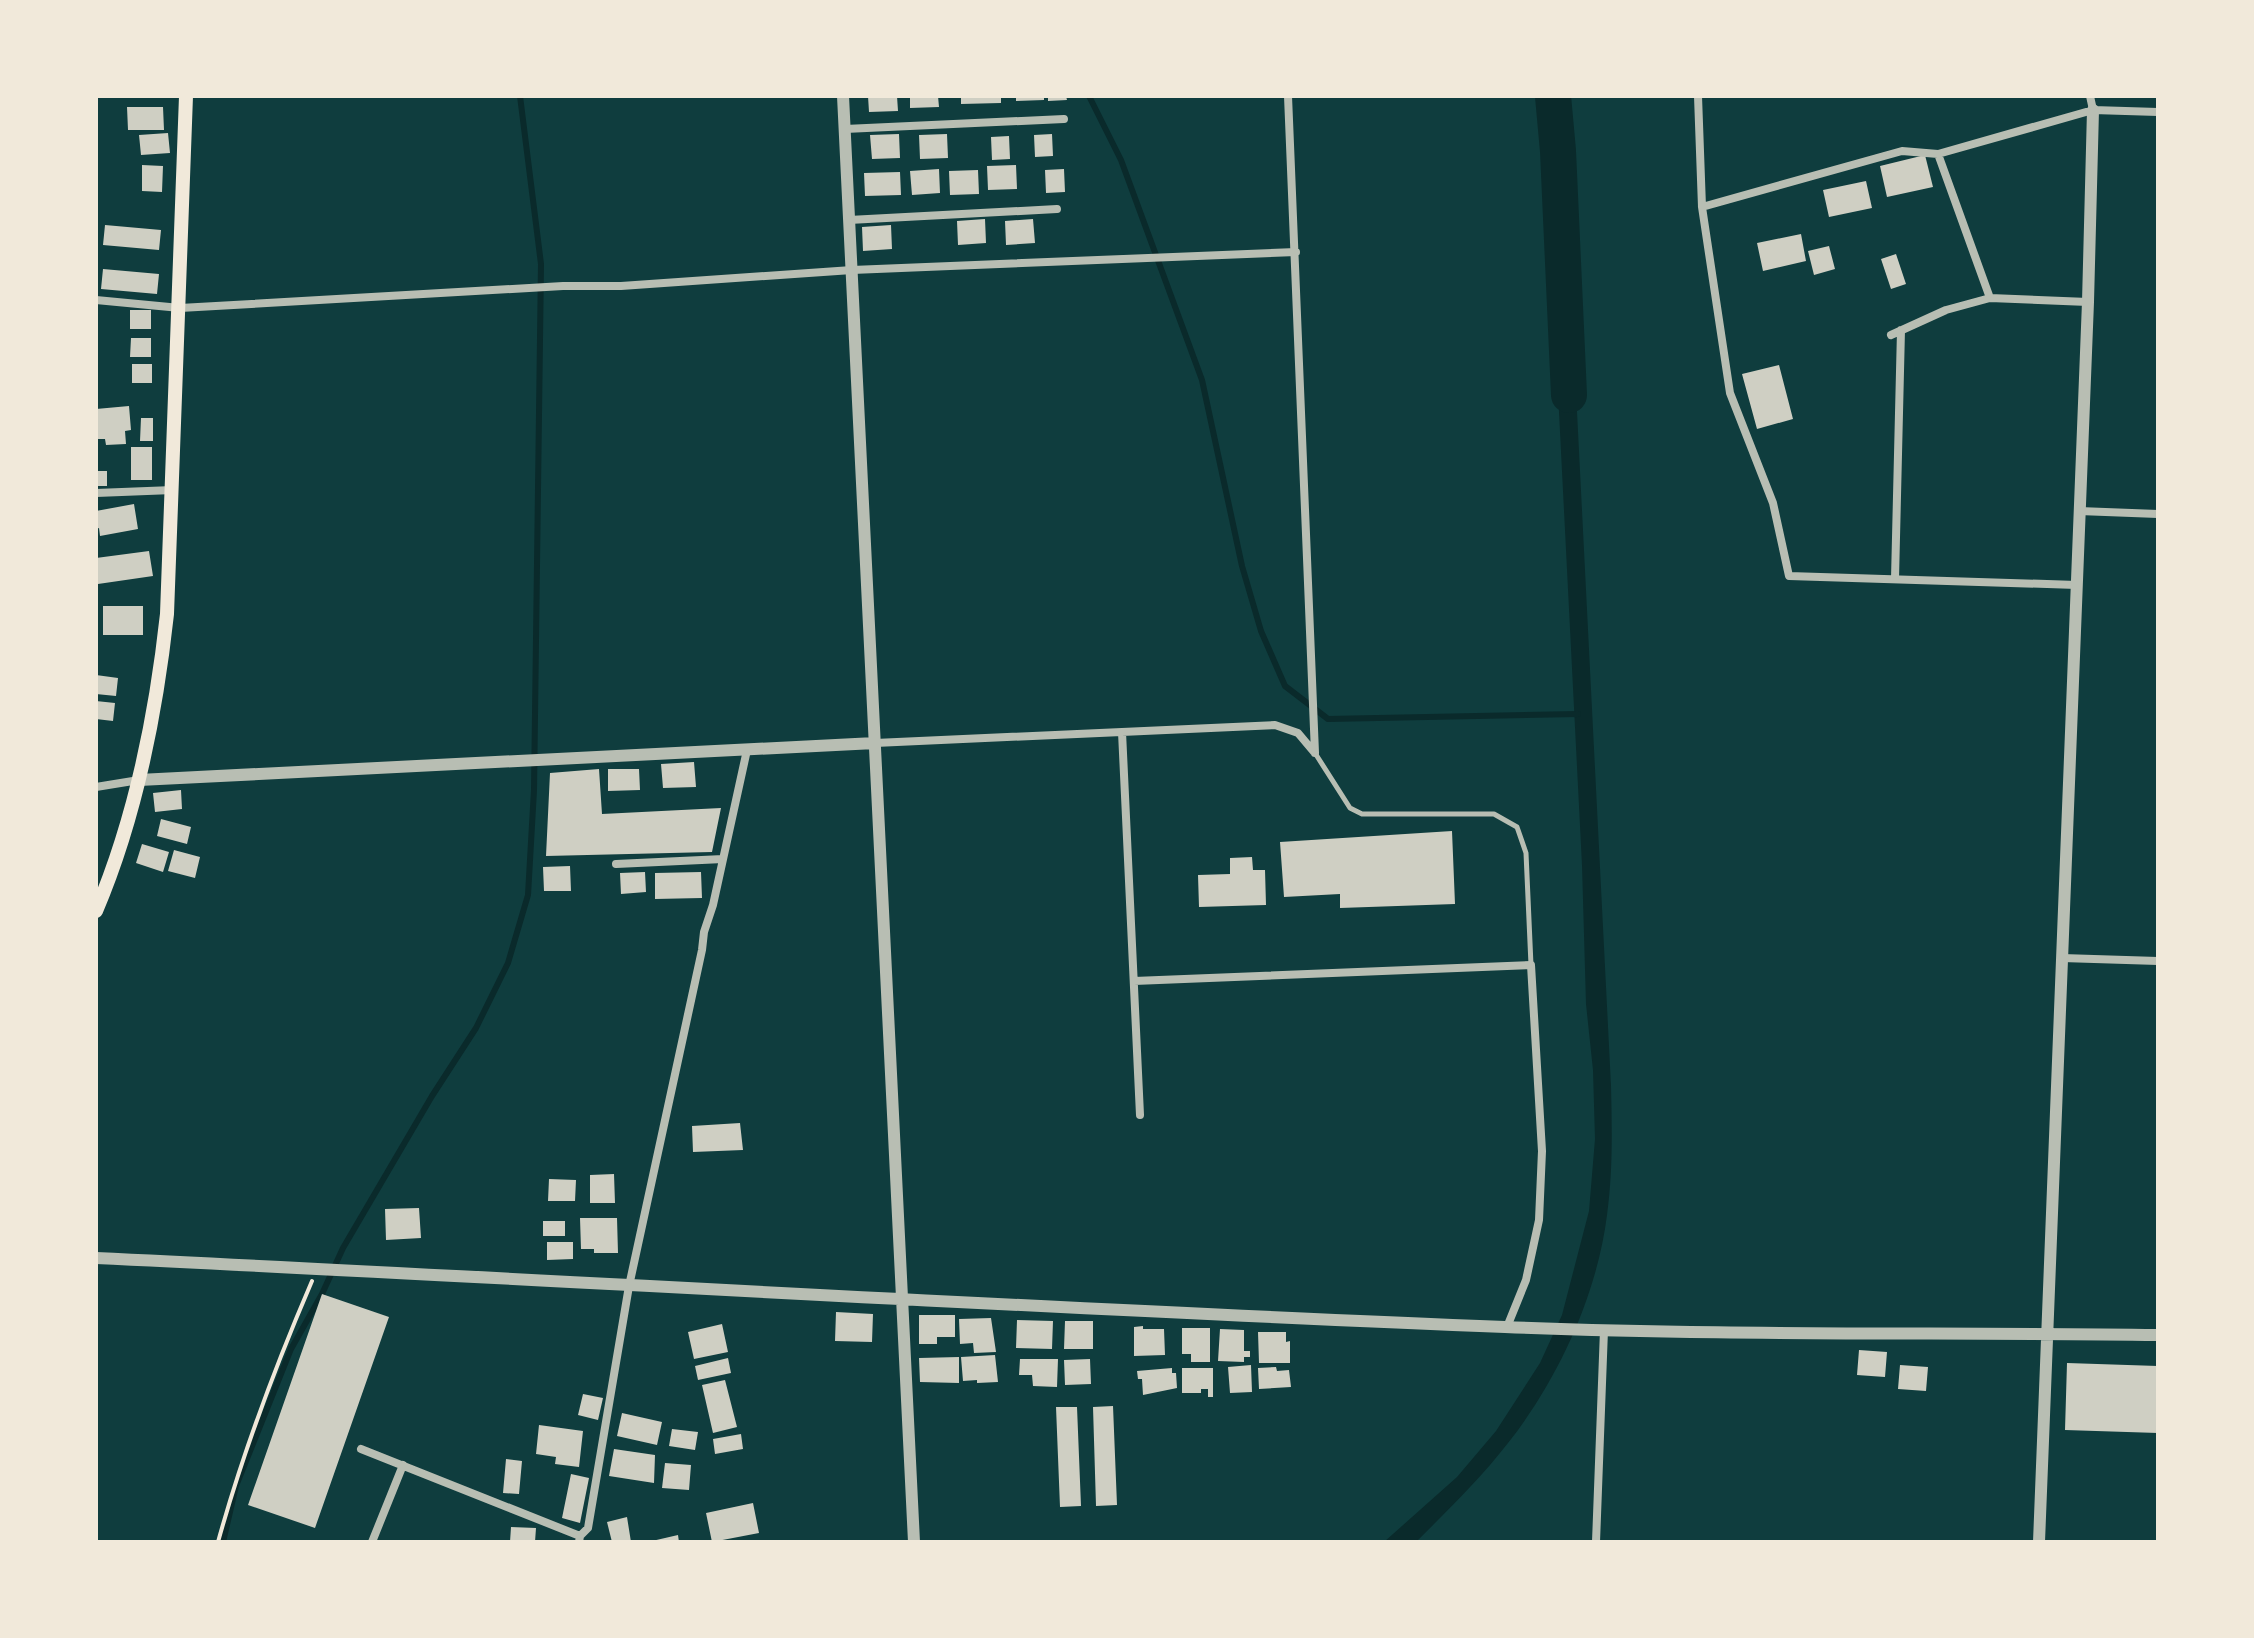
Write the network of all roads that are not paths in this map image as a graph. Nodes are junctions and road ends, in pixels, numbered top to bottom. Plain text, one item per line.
1 (186, 96) edge
2 (843, 96) edge
3 (1288, 96) edge
4 (1698, 96) edge
5 (2090, 96) edge
6 (2093, 110) junction
7 (2158, 112) edge
8 (1064, 119) dead end
9 (845, 129) junction
10 (1938, 154) junction
11 (1702, 207) junction
12 (1057, 209) dead end
13 (849, 220) junction
14 (1296, 252) junction
15 (852, 270) junction
16 (1990, 298) junction
17 (96, 300) edge
18 (2088, 302) junction
19 (180, 308) junction
20 (1901, 330) junction
21 (1891, 335) dead end
22 (173, 490) junction
23 (96, 493) edge
24 (2079, 511) junction
25 (2158, 514) edge
26 (1895, 579) junction
27 (2077, 585) junction
28 (1122, 732) junction
29 (875, 743) junction
30 (747, 750) junction
31 (1315, 753) junction
32 (139, 780) junction
33 (96, 787) edge
34 (723, 859) junction
35 (616, 864) dead end
36 (96, 911) edge
37 (2062, 958) junction
38 (2158, 961) edge
39 (1531, 965) junction
40 (1134, 981) junction
41 (1140, 1115) dead end
42 (96, 1258) edge
43 (629, 1286) junction
44 (902, 1300) junction
45 (1507, 1327) junction
46 (1604, 1330) junction
47 (2047, 1334) junction
48 (2158, 1335) edge
49 (361, 1449) dead end
50 (403, 1465) junction
51 (580, 1539) edge
52 (372, 1542) edge
53 (914, 1542) edge
54 (1596, 1542) edge
55 (2039, 1542) edge

1 - 19 main road
2 - 9 street
3 - 14 street
4 - 11 street
5 - 6 street
6 - 7 street
6 - 10 street
6 - 18 street
8 - 9 street
9 - 13 street
10 - 11 street
10 - 16 street
11 - 26 street
12 - 13 street
13 - 15 street
14 - 15 street
14 - 31 street
15 - 19 street
15 - 29 street
16 - 18 street
16 - 20 street
17 - 19 street
18 - 24 street
19 - 22 main road
20 - 21 street
20 - 26 street
22 - 23 street
22 - 32 main road
24 - 25 street
24 - 27 street
26 - 27 street
27 - 37 street
28 - 29 street
28 - 31 street
28 - 40 street
29 - 30 street
29 - 44 street
30 - 32 street
30 - 34 street
31 - 39 lane
32 - 33 street
32 - 36 main road
34 - 35 street
34 - 43 street
37 - 38 street
37 - 47 street
39 - 40 street
39 - 45 street
40 - 41 street
42 - 43 street
43 - 44 street
43 - 51 street
44 - 45 street
44 - 53 street
45 - 46 street
46 - 47 street
46 - 54 street
47 - 48 street
47 - 55 street
49 - 50 street
50 - 51 street
50 - 52 street

